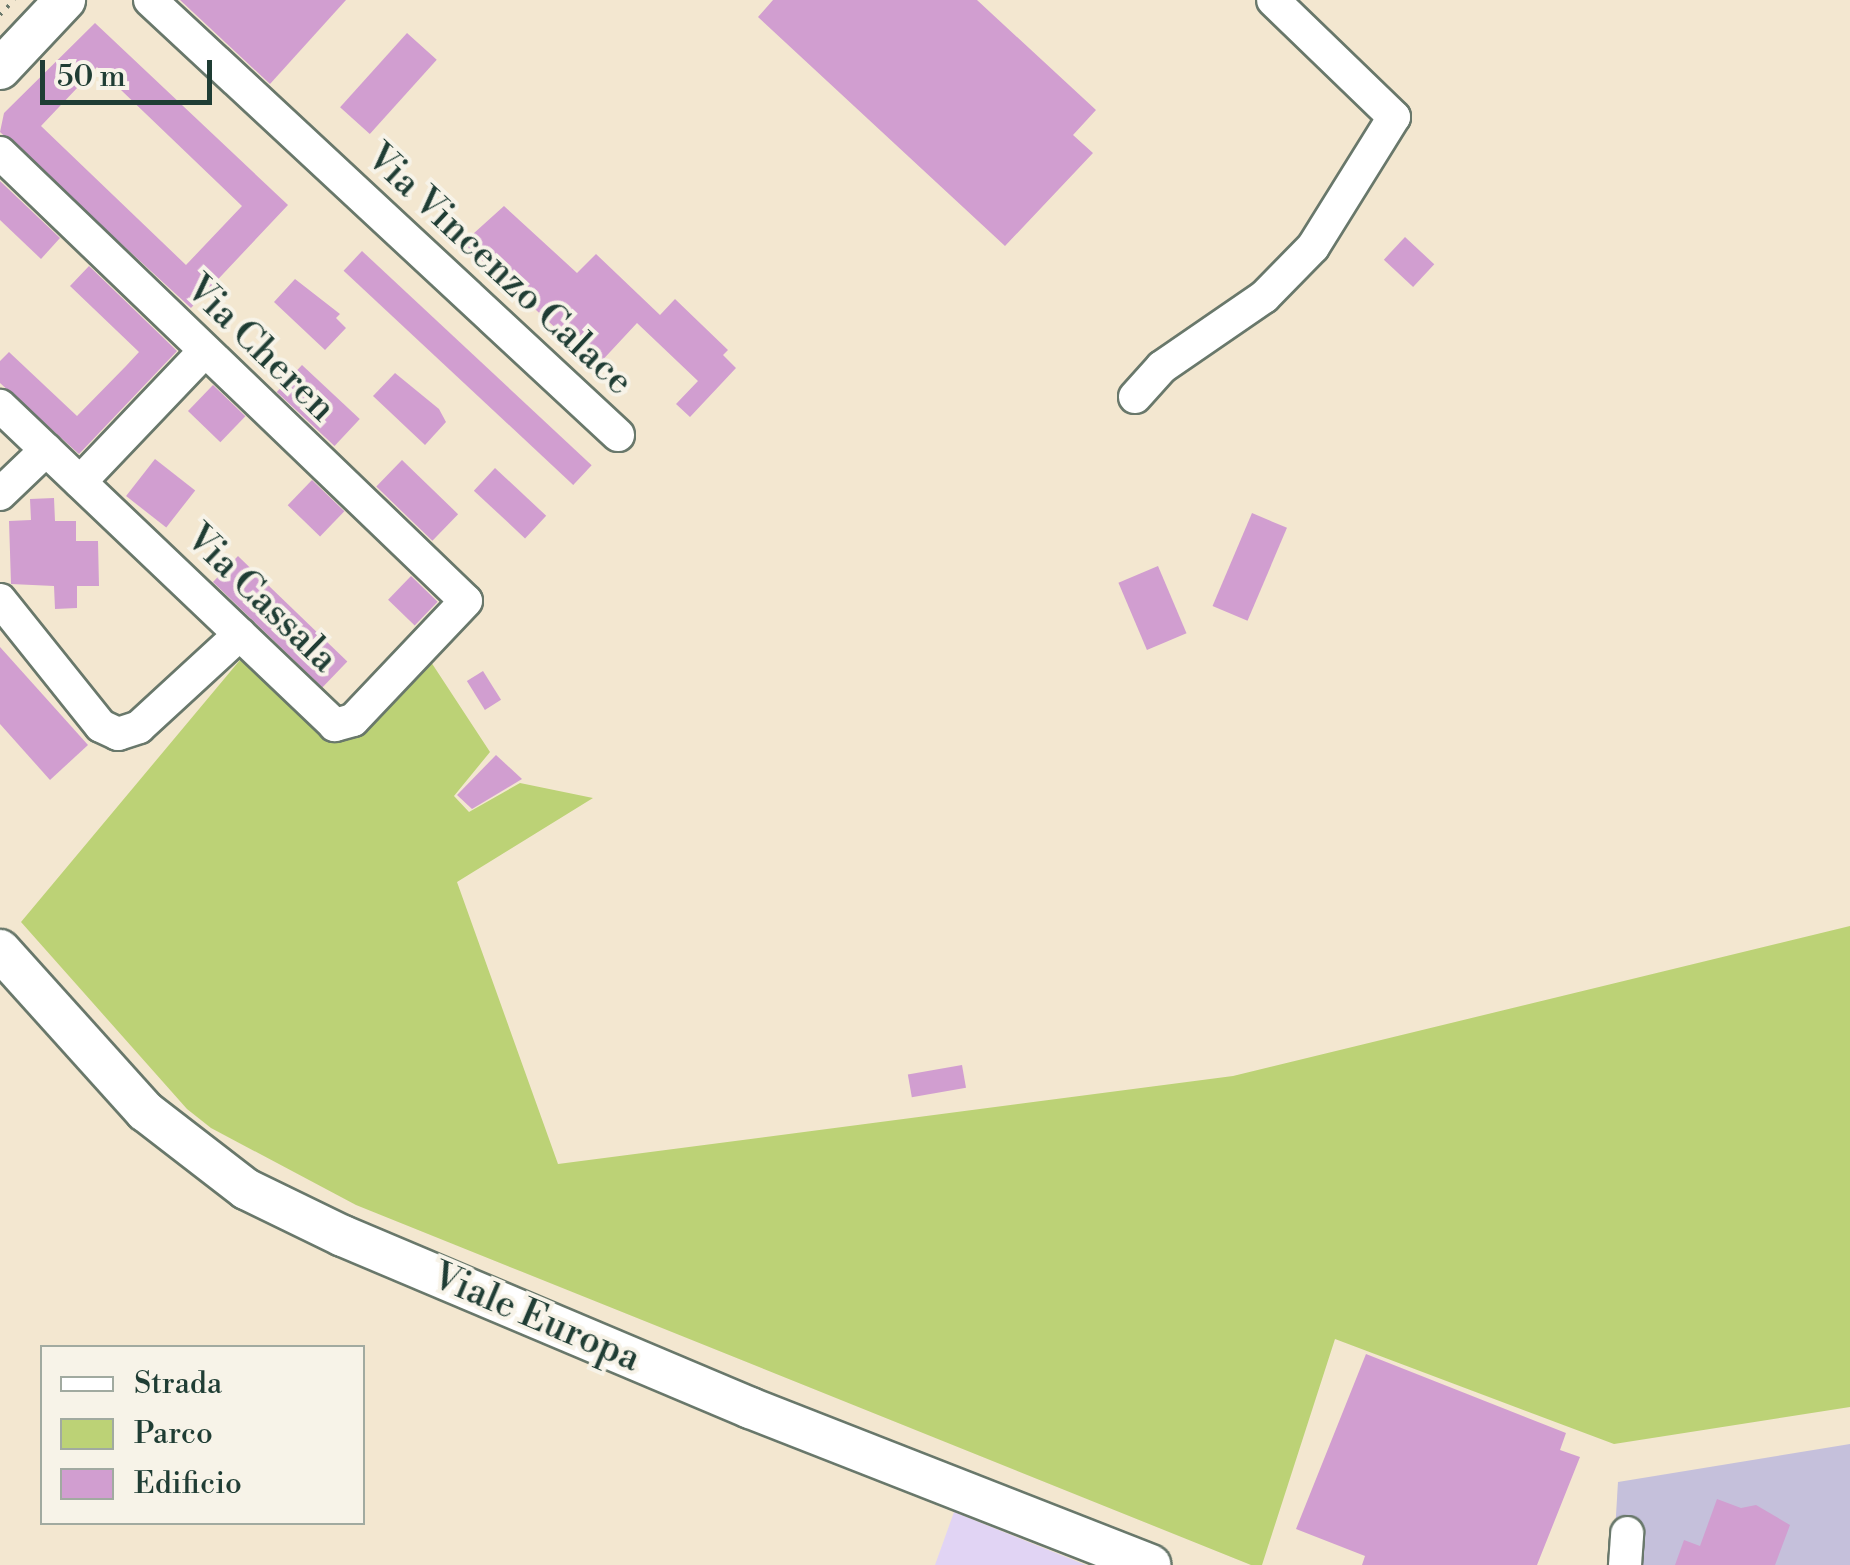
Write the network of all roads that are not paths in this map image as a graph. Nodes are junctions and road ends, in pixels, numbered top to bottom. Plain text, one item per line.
1 (65, 0) edge
2 (150, 0) edge
3 (1273, 0) edge
4 (0, 69) edge
5 (0, 153) edge
6 (204, 352) junction
7 (1135, 397) dead end
8 (0, 406) edge
9 (618, 435) dead end
10 (46, 450) junction
11 (80, 482) junction
12 (0, 494) edge
13 (0, 600) edge
14 (466, 601) joint
15 (240, 634) junction
16 (0, 950) edge
17 (1150, 1565) edge

1 - 4 main road
2 - 9 street, Via Vincenzo Calace
3 - 7 street
5 - 6 street, Via Cheren
6 - 11 street
6 - 14 street, Via Cheren
8 - 10 street, Via Cassala
10 - 11 street, Via Cassala
10 - 12 street
11 - 15 street, Via Cassala
13 - 15 street
14 - 15 street, Via Cassala
16 - 17 main road, Viale Europa

